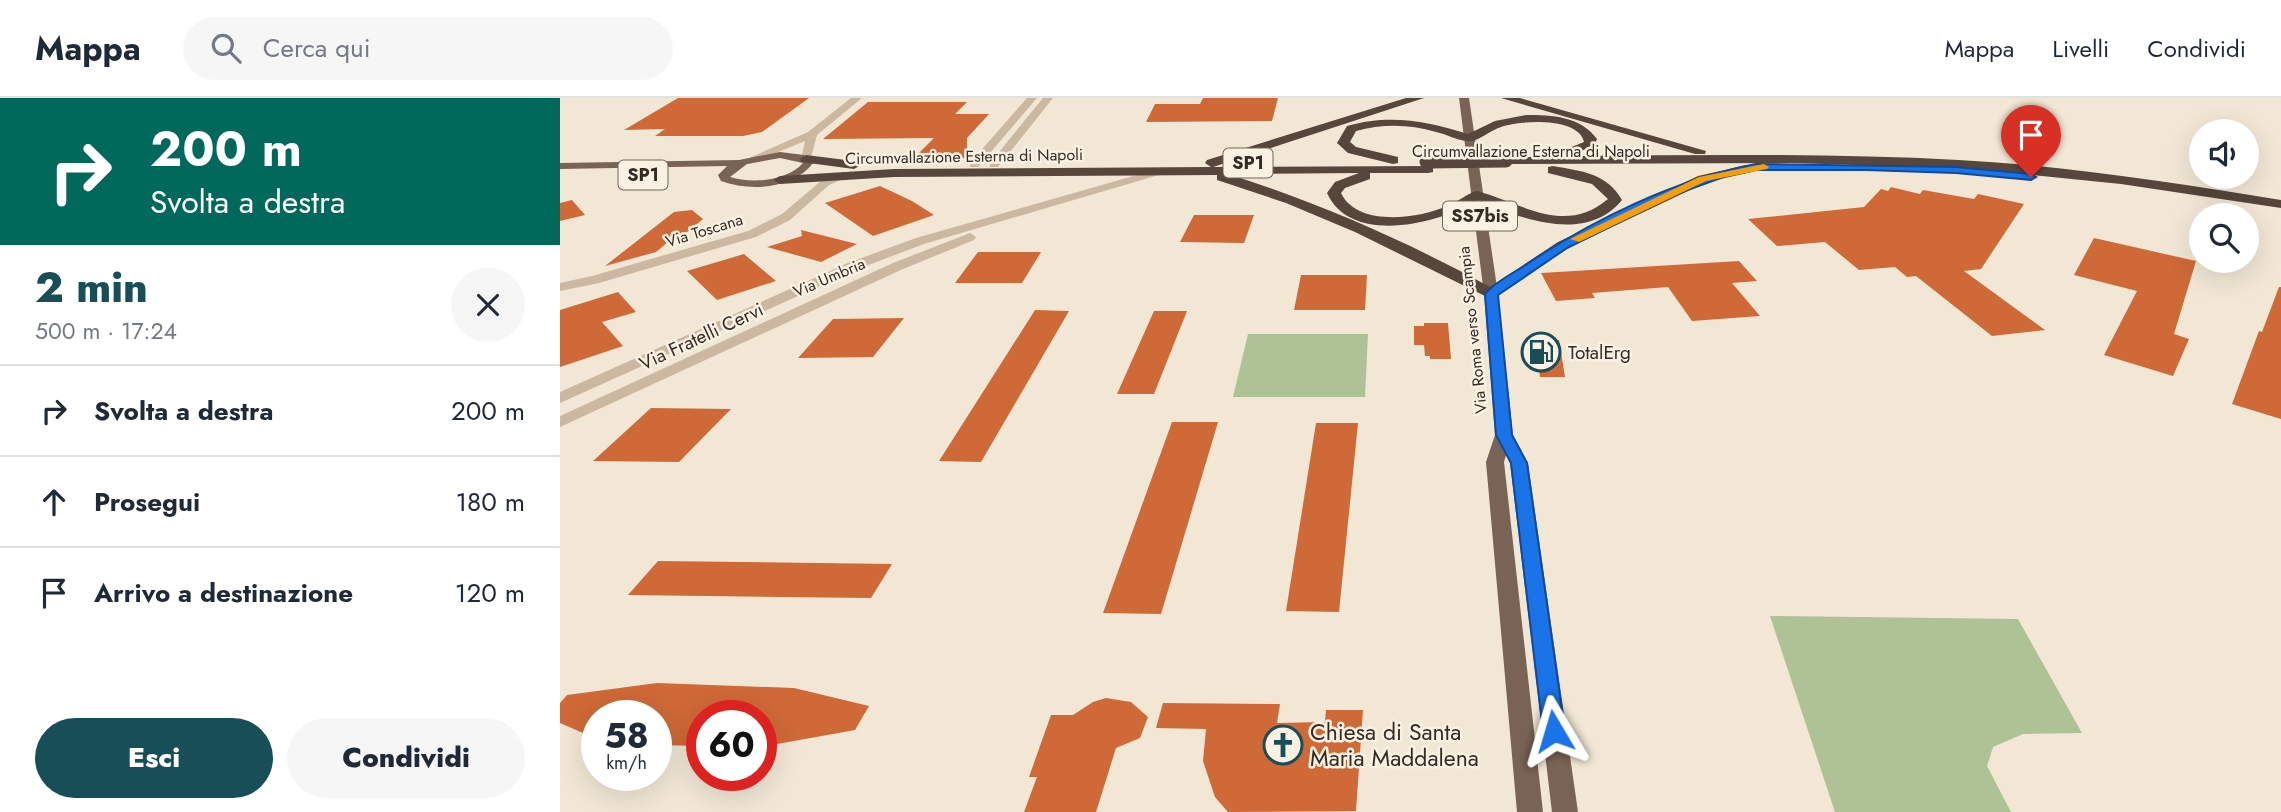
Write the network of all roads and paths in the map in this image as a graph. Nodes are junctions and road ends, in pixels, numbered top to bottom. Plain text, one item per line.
1 (858, 98) edge
2 (1032, 98) edge
3 (1048, 98) edge
4 (1418, 98) edge
5 (1464, 98) edge
6 (1507, 98) edge
7 (812, 134) junction
8 (1469, 138) junction
9 (806, 159) junction
10 (745, 162) junction
11 (1757, 163) junction
12 (1541, 164) junction
13 (974, 165) junction
14 (994, 165) junction
15 (560, 166) edge
16 (1401, 166) junction
17 (1206, 167) junction
18 (843, 175) junction
19 (560, 176) edge
20 (725, 178) junction
21 (1108, 179) junction
22 (779, 180) junction
23 (1477, 195) junction
24 (1094, 199) dead end
25 (2281, 204) edge
26 (2281, 211) edge
27 (560, 287) edge
28 (1491, 294) junction
29 (560, 398) edge
30 (560, 422) edge
31 (1504, 435) junction
32 (1530, 812) edge
33 (1565, 812) edge

1 - 7 street
2 - 13 street
3 - 14 street
4 - 17 highway
5 - 8 main road, Via Roma verso Scampia
6 - 11 highway
7 - 9 street
7 - 10 street
8 - 12 highway
8 - 16 highway
8 - 23 main road, Via Roma verso Scampia / SS7bis
9 - 10 main road
9 - 13 highway, Circumvallazione Esterna di Napoli / SP1
9 - 22 main road
10 - 15 main road, SP1
10 - 20 main road
11 - 12 highway, Circumvallazione Esterna di Napoli / SP1
11 - 25 highway, Circumvallazione Esterna di Napoli / SP1
11 - 26 highway, Circumvallazione Esterna di Napoli / SP1
11 - 28 highway
12 - 16 highway, Circumvallazione Esterna di Napoli / SP1
12 - 23 highway
13 - 14 highway, Circumvallazione Esterna di Napoli / SP1
14 - 17 highway, Circumvallazione Esterna di Napoli / SP1
16 - 17 highway, Circumvallazione Esterna di Napoli / SP1
16 - 23 highway
17 - 21 highway, Circumvallazione Esterna di Napoli / SP1
17 - 28 highway
18 - 21 highway, Circumvallazione Esterna di Napoli / SP1
18 - 22 highway, Circumvallazione Esterna di Napoli / SP1
18 - 27 street, Via Toscana
19 - 20 main road, SP1
20 - 22 main road
21 - 29 street, Via Umbria
23 - 28 main road, Via Roma verso Scampia / SS7bis
24 - 30 street, Via Fratelli Cervi
28 - 31 main road, Via Roma verso Scampia / SS7bis
31 - 32 main road, Via Roma verso Scampia
31 - 33 main road, Via Roma verso Scampia

